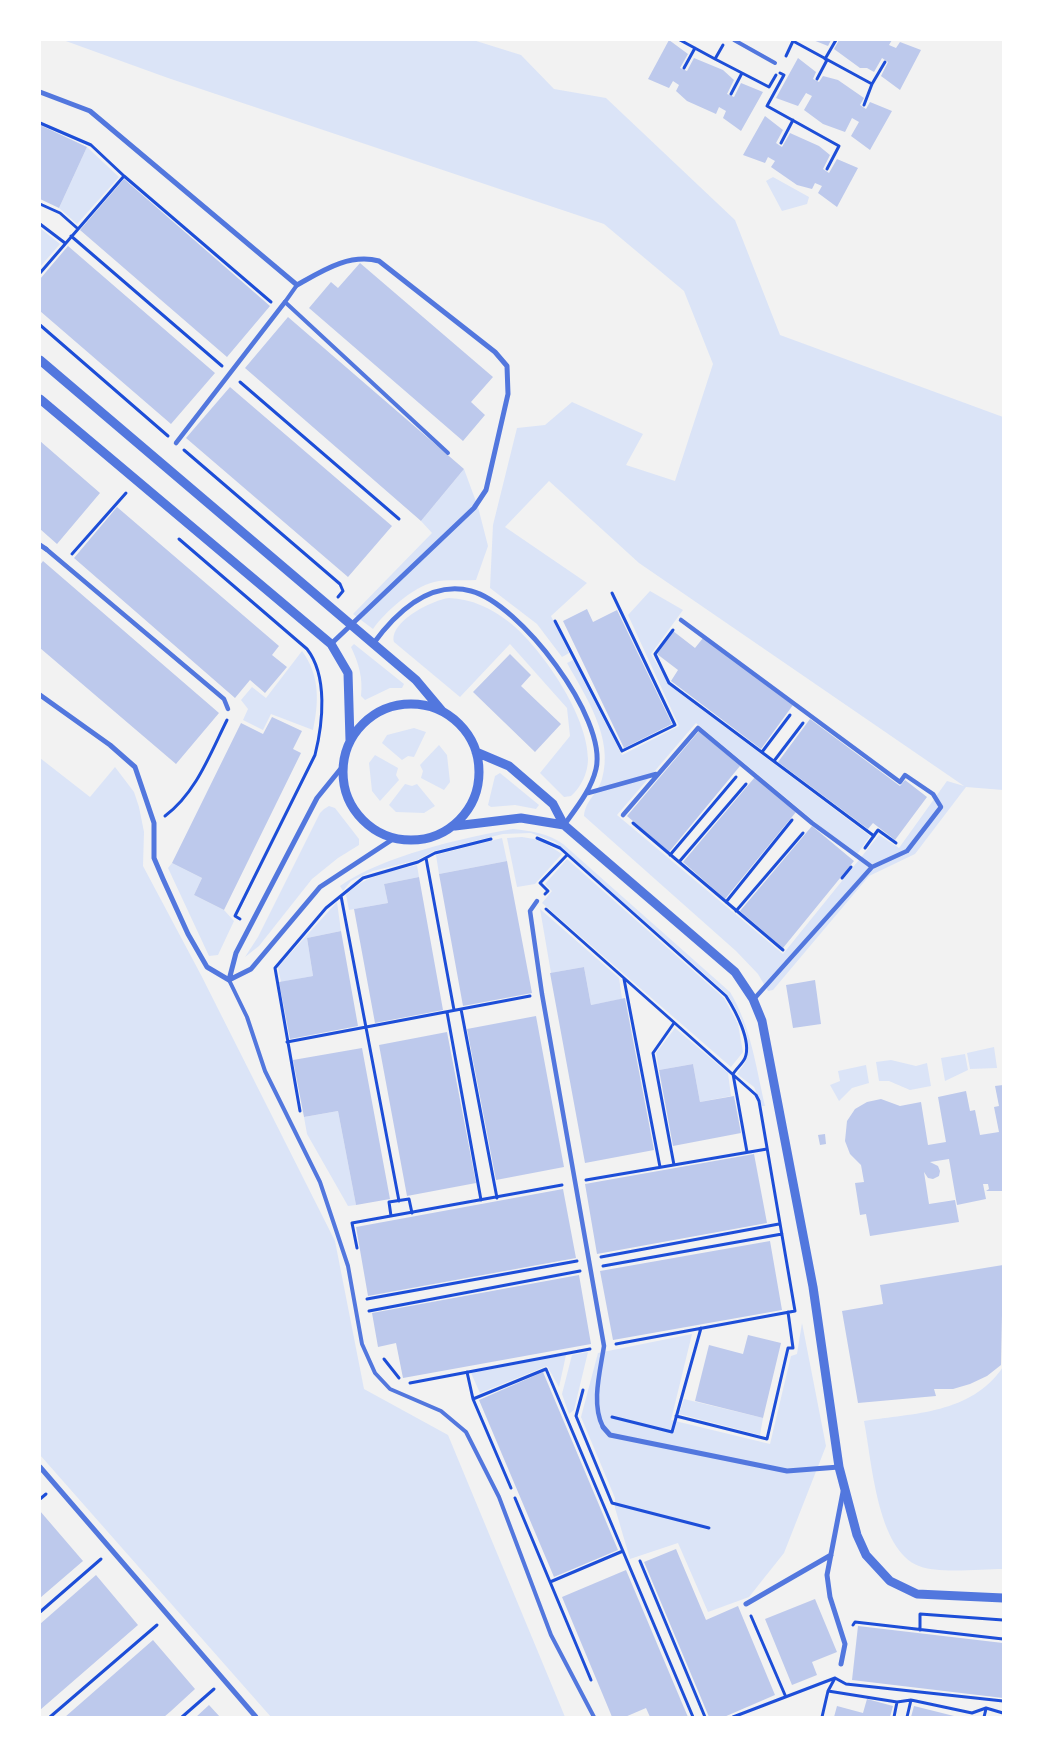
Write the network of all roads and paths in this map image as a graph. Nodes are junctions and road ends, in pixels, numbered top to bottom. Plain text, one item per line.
1 (680, 40) edge
2 (725, 40) edge
3 (734, 40) edge
4 (836, 40) edge
5 (792, 41) edge
6 (695, 48) junction
7 (715, 59) junction
8 (826, 59) junction
9 (784, 61) dead end
10 (775, 62) dead end
11 (885, 62) dead end
12 (782, 66) dead end
13 (684, 68) dead end
14 (779, 72) junction
15 (742, 73) junction
16 (817, 79) dead end
17 (872, 84) junction
18 (40, 92) edge
19 (731, 94) dead end
20 (864, 105) dead end
21 (793, 120) junction
22 (40, 123) edge
23 (781, 143) dead end
24 (827, 169) dead end
25 (124, 176) junction
26 (40, 204) edge
27 (40, 224) edge
28 (77, 228) junction
29 (64, 243) junction
30 (40, 273) edge
31 (297, 286) junction
32 (285, 302) junction
33 (279, 309) junction
34 (40, 325) edge
35 (40, 360) edge
36 (40, 399) edge
37 (176, 443) junction
38 (448, 453) dead end
39 (119, 487) dead end
40 (126, 493) junction
41 (130, 496) dead end
42 (172, 532) dead end
43 (40, 545) edge
44 (46, 549) joint
45 (64, 564) junction
46 (612, 593) dead end
47 (329, 608) junction
48 (682, 620) joint
49 (556, 621) dead end
50 (351, 625) junction
51 (331, 644) junction
52 (373, 644) junction
53 (40, 695) edge
54 (797, 706) junction
55 (228, 709) joint
56 (442, 711) junction
57 (809, 715) junction
58 (350, 740) junction
59 (476, 752) junction
60 (762, 752) junction
61 (774, 761) junction
62 (342, 766) junction
63 (744, 766) junction
64 (658, 774) junction
65 (754, 774) junction
66 (588, 793) junction
67 (799, 812) junction
68 (623, 815) joint
69 (154, 823) junction
70 (812, 823) junction
71 (564, 825) junction
72 (455, 826) junction
73 (878, 830) dead end
74 (533, 836) dead end
75 (874, 836) dead end
76 (496, 838) dead end
77 (393, 839) junction
78 (898, 844) dead end
79 (566, 855) junction
80 (670, 855) junction
81 (426, 858) junction
82 (679, 862) junction
83 (872, 867) junction
84 (341, 896) junction
85 (537, 901) junction
86 (726, 902) junction
87 (736, 911) junction
88 (251, 925) junction
89 (783, 950) dead end
90 (624, 978) junction
91 (229, 980) junction
92 (542, 994) junction
93 (754, 999) junction
94 (461, 1009) junction
95 (454, 1010) junction
96 (447, 1012) junction
97 (674, 1023) junction
98 (367, 1027) junction
99 (287, 1042) junction
100 (733, 1074) junction
101 (301, 1119) dead end
102 (767, 1149) junction
103 (747, 1152) junction
104 (674, 1165) junction
105 (660, 1167) junction
106 (575, 1182) junction
107 (497, 1198) junction
108 (399, 1200) junction
109 (481, 1200) junction
110 (412, 1213) junction
111 (391, 1216) junction
112 (780, 1224) junction
113 (782, 1234) junction
114 (358, 1252) dead end
115 (588, 1259) junction
116 (590, 1269) junction
117 (365, 1290) dead end
118 (366, 1299) junction
119 (369, 1311) junction
120 (795, 1311) dead end
121 (788, 1312) dead end
122 (370, 1321) dead end
123 (701, 1328) dead end
124 (595, 1348) dead end
125 (381, 1356) dead end
126 (592, 1356) dead end
127 (467, 1372) dead end
128 (585, 1382) dead end
129 (404, 1384) dead end
130 (473, 1399) junction
131 (599, 1414) junction
132 (576, 1416) junction
133 (676, 1416) junction
134 (568, 1420) junction
135 (603, 1428) joint
136 (40, 1467) edge
137 (839, 1467) junction
138 (844, 1486) junction
139 (46, 1494) dead end
140 (40, 1499) edge
141 (709, 1528) dead end
142 (623, 1551) junction
143 (831, 1555) junction
144 (102, 1559) dead end
145 (640, 1561) dead end
146 (550, 1582) junction
147 (1003, 1598) edge
148 (746, 1604) joint
149 (40, 1612) edge
150 (1003, 1620) edge
151 (157, 1625) dead end
152 (920, 1630) junction
153 (1003, 1639) edge
154 (845, 1644) junction
155 (841, 1664) joint
156 (835, 1678) junction
157 (591, 1681) dead end
158 (214, 1689) dead end
159 (828, 1691) junction
160 (785, 1695) junction
161 (911, 1700) junction
162 (1003, 1701) edge
163 (897, 1702) junction
164 (986, 1708) junction
165 (1003, 1713) edge
166 (972, 1715) edge
167 (50, 1717) edge
168 (182, 1717) edge
169 (256, 1717) edge
170 (594, 1717) edge
171 (693, 1717) edge
172 (705, 1717) edge
173 (733, 1717) edge
174 (822, 1717) edge
175 (894, 1717) edge
176 (907, 1717) edge
177 (984, 1717) edge

1 - 6 path
2 - 7 path
3 - 10 lane
4 - 8 path
5 - 8 path
5 - 9 path
6 - 7 path
6 - 13 path
7 - 15 path
8 - 16 path
8 - 17 path
11 - 17 path
12 - 14 path
14 - 15 path
14 - 21 path
15 - 19 path
17 - 20 path
18 - 31 street
21 - 23 path
21 - 24 path
22 - 25 path
25 - 28 path
25 - 33 path
26 - 28 path
27 - 29 path
28 - 29 path
29 - 30 path
31 - 32 lane
31 - 50 street
32 - 33 street
32 - 38 lane
33 - 37 street
34 - 37 path
35 - 47 street
36 - 51 street
37 - 47 path
39 - 40 path
40 - 41 path
40 - 45 path
42 - 88 path
43 - 44 street
44 - 45 street
45 - 55 street
46 - 49 path
47 - 50 street
48 - 54 street
48 - 60 path
50 - 51 street
50 - 52 street
51 - 58 street
52 - 56 street
52 - 66 street
53 - 69 street
54 - 57 street
54 - 60 path
55 - 69 path
56 - 58 street
56 - 59 street
57 - 61 path
57 - 83 street
58 - 62 street
59 - 71 street
59 - 72 street
60 - 61 path
61 - 75 path
62 - 77 street
62 - 88 street
63 - 64 street
63 - 65 street
63 - 80 path
64 - 66 street
64 - 68 street
65 - 67 street
65 - 82 path
66 - 71 street
67 - 70 street
67 - 86 path
68 - 80 path
69 - 91 street
70 - 83 street
70 - 87 path
71 - 72 street
71 - 93 street
72 - 77 street
73 - 78 path
74 - 79 path
76 - 81 path
77 - 91 street
79 - 85 path
79 - 100 path
80 - 82 path
81 - 84 path
81 - 95 path
82 - 86 path
83 - 93 street
84 - 98 path
84 - 99 path
85 - 90 path
85 - 92 street
86 - 87 path
87 - 89 path
88 - 91 street
90 - 97 path
90 - 105 path
91 - 170 lane
92 - 94 path
92 - 106 street
93 - 137 street
94 - 95 path
94 - 107 path
95 - 96 path
96 - 98 path
96 - 109 path
97 - 100 path
97 - 104 path
98 - 99 path
98 - 108 path
99 - 101 path
100 - 102 path
100 - 103 path
102 - 103 path
102 - 112 path
103 - 104 path
104 - 105 path
105 - 106 path
106 - 107 path
106 - 115 street
107 - 109 path
108 - 110 path
108 - 111 path
109 - 110 path
110 - 111 path
111 - 114 path
112 - 113 path
112 - 115 path
113 - 116 path
113 - 120 path
115 - 116 street
115 - 118 path
116 - 119 path
116 - 131 street
117 - 118 path
118 - 119 path
119 - 122 path
121 - 133 path
123 - 133 path
124 - 126 path
125 - 129 path
127 - 130 path
128 - 132 path
130 - 134 path
130 - 146 path
131 - 133 path
131 - 135 street
132 - 134 path
132 - 141 path
134 - 142 path
135 - 137 street
136 - 169 street
137 - 138 street
138 - 143 street
138 - 147 street
139 - 140 path
142 - 146 path
142 - 171 path
143 - 148 street
143 - 154 street
144 - 149 path
145 - 172 path
146 - 157 path
148 - 160 path
150 - 152 path
151 - 167 path
152 - 153 path
152 - 154 path
154 - 155 street
155 - 156 path
156 - 159 path
156 - 160 path
156 - 162 path
158 - 168 path
159 - 163 path
159 - 174 path
160 - 173 path
161 - 163 path
161 - 166 path
161 - 176 path
163 - 175 path
164 - 165 path
164 - 166 path
164 - 177 path

